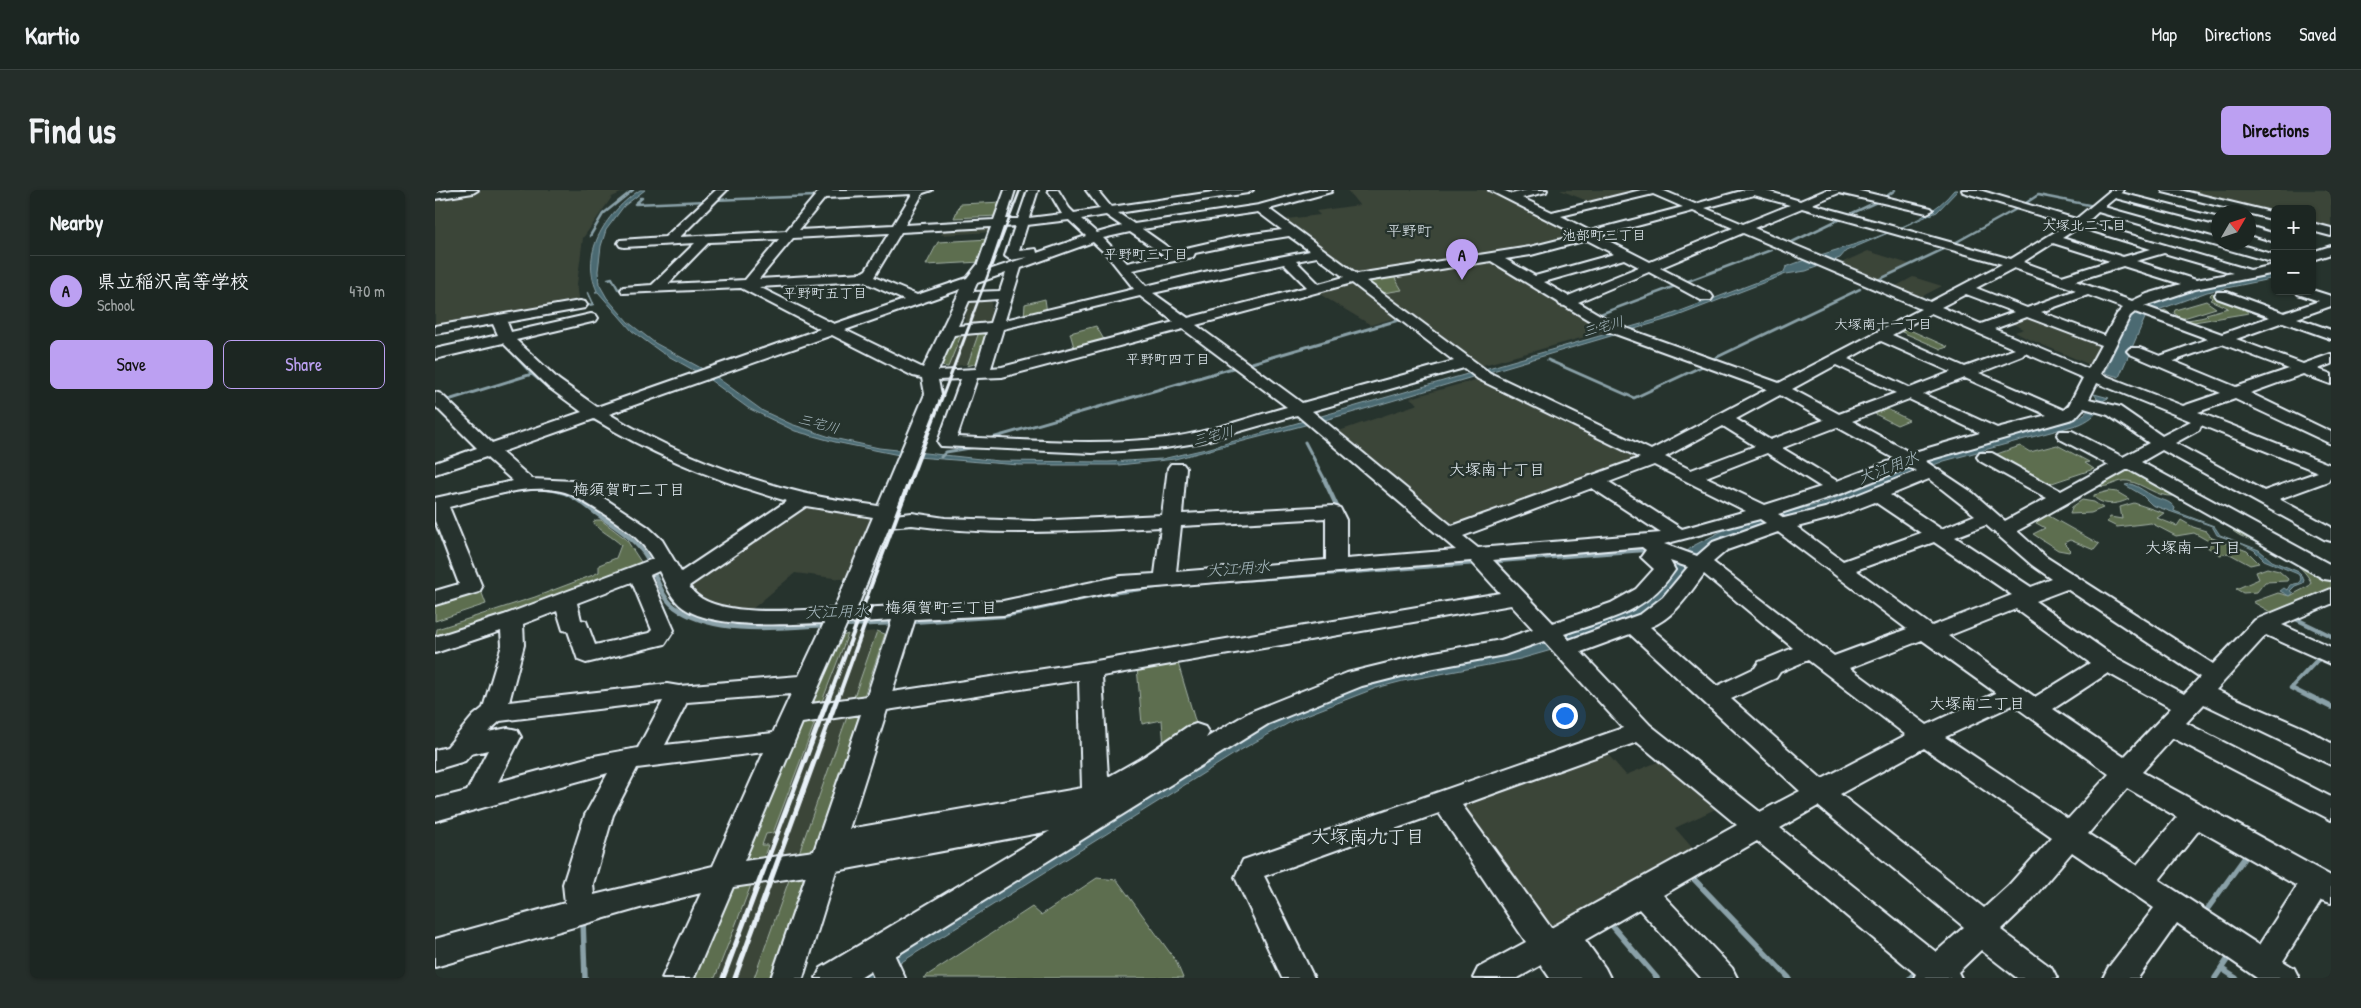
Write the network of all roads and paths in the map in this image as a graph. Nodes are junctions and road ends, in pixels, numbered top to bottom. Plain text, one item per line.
1 (473, 190) edge
2 (722, 190) edge
3 (920, 190) edge
4 (927, 190) edge
5 (1010, 190) edge
6 (1033, 190) edge
7 (1053, 190) edge
8 (1091, 190) edge
9 (1249, 190) edge
10 (1327, 190) edge
11 (1494, 190) edge
12 (1542, 190) edge
13 (1654, 190) edge
14 (1721, 190) edge
15 (1836, 190) edge
16 (1843, 190) edge
17 (1967, 190) edge
18 (2167, 190) edge
19 (1755, 191) edge
20 (2116, 192) edge
21 (824, 193) edge
22 (1211, 193) edge
23 (1176, 195) edge
24 (435, 196) edge
25 (1735, 196) junction
26 (1511, 197) junction
27 (1142, 202) junction
28 (1800, 206) junction
29 (1694, 207) junction
30 (1260, 208) junction
31 (2096, 208) junction
32 (1927, 210) dead end
33 (1108, 211) junction
34 (1218, 214) junction
35 (1070, 216) junction
36 (1548, 216) junction
37 (2271, 217) edge
38 (1188, 218) junction
39 (1172, 220) junction
40 (2211, 220) edge
41 (2256, 220) edge
42 (1021, 222) junction
43 (999, 223) junction
44 (1154, 223) junction
45 (2078, 223) junction
46 (1131, 226) junction
47 (2316, 228) edge
48 (898, 229) junction
49 (1745, 229) junction
50 (1291, 232) junction
51 (2256, 232) edge
52 (2331, 232) edge
53 (2211, 233) edge
54 (789, 234) junction
55 (1585, 236) junction
56 (1093, 237) junction
57 (1254, 237) junction
58 (2199, 237) junction
59 (2271, 237) edge
60 (706, 239) junction
61 (2052, 239) junction
62 (668, 240) junction
63 (1238, 240) junction
64 (624, 243) dead end
65 (1220, 244) junction
66 (1207, 247) junction
67 (2163, 248) junction
68 (1319, 253) junction
69 (1189, 254) junction
70 (1624, 255) junction
71 (1041, 256) junction
72 (1174, 257) junction
73 (1495, 258) junction
74 (2271, 258) edge
75 (1287, 259) junction
76 (2122, 262) junction
77 (2013, 263) junction
78 (1015, 265) junction
79 (1252, 266) junction
80 (1124, 268) junction
81 (1649, 268) junction
82 (1217, 273) junction
83 (2252, 275) junction
84 (865, 277) junction
85 (2271, 277) edge
86 (1353, 279) junction
87 (971, 281) junction
88 (1532, 281) junction
89 (2061, 281) junction
90 (746, 284) junction
91 (2194, 284) junction
92 (656, 289) junction
93 (1316, 289) junction
94 (1965, 289) junction
95 (628, 290) dead end
96 (2087, 291) junction
97 (1143, 292) junction
98 (1006, 295) junction
99 (2222, 295) dead end
100 (2315, 295) edge
101 (963, 297) junction
102 (1706, 297) dead end
103 (916, 300) junction
104 (2331, 300) edge
105 (1565, 302) junction
106 (580, 305) dead end
107 (2134, 308) junction
108 (1927, 309) junction
109 (2027, 312) junction
110 (591, 318) dead end
111 (2283, 318) junction
112 (499, 319) junction
113 (1186, 323) junction
114 (995, 327) junction
115 (1981, 329) junction
116 (435, 330) edge
117 (833, 330) junction
118 (948, 331) junction
119 (1880, 335) junction
120 (2331, 335) edge
121 (506, 337) junction
122 (2223, 340) junction
123 (2109, 343) junction
124 (2135, 351) dead end
125 (2017, 353) junction
126 (435, 354) edge
127 (1836, 359) junction
128 (2331, 359) edge
129 (2159, 361) junction
130 (1474, 369) junction
131 (2304, 369) junction
132 (977, 373) junction
133 (1965, 373) junction
134 (929, 374) junction
135 (2331, 379) edge
136 (2090, 380) junction
137 (1781, 389) junction
138 (2236, 393) junction
139 (1910, 394) junction
140 (435, 397) edge
141 (2092, 405) junction
142 (1304, 412) junction
143 (2182, 412) junction
144 (588, 416) junction
145 (2063, 416) junction
146 (1724, 419) junction
147 (1839, 420) junction
148 (2193, 426) junction
149 (1995, 434) junction
150 (2066, 435) dead end
151 (2331, 439) edge
152 (2161, 443) junction
153 (2331, 443) edge
154 (1768, 447) junction
155 (489, 450) junction
156 (2290, 455) junction
157 (1986, 457) dead end
158 (1654, 458) junction
159 (2125, 463) junction
160 (1921, 466) junction
161 (1177, 468) dead end
162 (435, 469) edge
163 (1691, 476) junction
164 (2328, 476) edge
165 (1594, 481) junction
166 (527, 484) junction
167 (1836, 489) junction
168 (1876, 494) junction
169 (2062, 498) junction
170 (2264, 498) junction
171 (797, 502) junction
172 (438, 507) edge
173 (1763, 511) junction
174 (1171, 516) junction
175 (883, 518) junction
176 (1997, 524) junction
177 (1779, 525) junction
178 (2327, 528) edge
179 (1449, 534) junction
180 (1939, 535) junction
181 (1662, 548) junction
182 (1475, 555) junction
183 (1699, 564) junction
184 (1336, 566) junction
185 (653, 567) junction
186 (1839, 569) junction
187 (2331, 574) edge
188 (1165, 579) junction
189 (2067, 581) junction
190 (677, 585) junction
191 (2331, 596) edge
192 (1516, 597) junction
193 (435, 598) edge
194 (2024, 598) junction
195 (565, 600) junction
196 (904, 619) junction
197 (513, 620) junction
198 (837, 622) junction
199 (1633, 625) junction
200 (2263, 625) junction
201 (1927, 633) junction
202 (1556, 641) junction
203 (435, 645) edge
204 (1810, 650) junction
205 (2331, 656) edge
206 (2107, 663) junction
207 (1832, 666) junction
208 (1090, 670) junction
209 (807, 684) junction
210 (2200, 691) junction
211 (679, 694) junction
212 (2014, 694) junction
213 (1713, 697) junction
214 (876, 704) junction
215 (2034, 709) junction
216 (494, 713) junction
217 (793, 716) junction
218 (2169, 725) junction
219 (1641, 731) junction
220 (1196, 733) dead end
221 (1924, 736) junction
222 (782, 740) junction
223 (463, 746) junction
224 (2331, 755) edge
225 (639, 758) junction
226 (435, 760) edge
227 (2125, 773) junction
228 (1820, 793) junction
229 (1096, 796) junction
230 (477, 797) junction
231 (1444, 800) junction
232 (435, 810) edge
233 (2331, 810) edge
234 (2196, 814) junction
235 (1758, 826) junction
236 (2070, 835) junction
237 (827, 853) junction
238 (723, 876) junction
239 (2139, 883) junction
240 (2323, 886) edge
241 (1643, 892) junction
242 (2173, 905) junction
243 (586, 911) junction
244 (1982, 928) junction
245 (1555, 941) junction
246 (435, 953) edge
247 (2273, 971) edge
248 (1937, 976) edge
249 (678, 978) edge
250 (787, 978) edge
251 (832, 978) edge
252 (1297, 978) edge
253 (1489, 978) edge
254 (1568, 978) edge
255 (1594, 978) edge
256 (1721, 978) edge
257 (2041, 978) edge
258 (2119, 978) edge

1 - 24 street
2 - 62 street
3 - 4 street
3 - 21 street
3 - 48 street
5 - 43 street
6 - 42 street
7 - 35 street
8 - 33 street
9 - 22 street
9 - 30 street
10 - 30 street
11 - 26 street
12 - 26 street
13 - 29 street
13 - 36 street
14 - 25 street
15 - 28 street
16 - 32 street
17 - 45 street
18 - 37 street
19 - 25 street
19 - 28 street
20 - 31 street
20 - 40 street
21 - 54 street
22 - 23 street
22 - 34 street
23 - 27 street
23 - 38 street
25 - 29 street
26 - 36 street
27 - 33 street
27 - 44 street
28 - 49 street
28 - 77 street
29 - 49 street
29 - 55 street
30 - 34 street
30 - 50 street
31 - 45 street
31 - 58 street
33 - 35 street
33 - 46 street
34 - 38 street
34 - 63 street
35 - 42 street
35 - 56 street
36 - 55 street
37 - 41 street
38 - 39 street
39 - 44 street
39 - 66 street
42 - 43 street
42 - 71 street
43 - 48 street
43 - 87 street
44 - 46 street
45 - 61 street
45 - 67 street
46 - 56 street
46 - 72 street
47 - 52 street
48 - 54 street
48 - 84 street
49 - 81 street
49 - 108 street
50 - 57 street
50 - 68 street
51 - 59 street
53 - 58 street
54 - 60 street
54 - 90 street
55 - 70 street
55 - 73 street
56 - 71 street
56 - 80 street
57 - 63 street
57 - 75 street
58 - 67 street
58 - 74 street
60 - 62 street
60 - 92 street
61 - 76 street
61 - 77 street
62 - 64 street
63 - 65 street
65 - 66 street
65 - 79 street
66 - 69 street
67 - 76 street
67 - 83 street
68 - 75 street
68 - 86 street
69 - 72 street
69 - 82 street
70 - 81 street
70 - 88 street
71 - 78 street
72 - 80 street
73 - 86 street
73 - 88 street
75 - 79 street
75 - 93 street
76 - 89 street
76 - 91 street
77 - 89 street
77 - 94 street
78 - 87 street
78 - 98 street
79 - 82 street
80 - 97 street
81 - 102 street
81 - 105 street
82 - 97 street
83 - 85 street
83 - 91 street
84 - 90 street
84 - 103 street
86 - 93 street
86 - 130 street
87 - 101 street
87 - 103 street
88 - 105 street
89 - 96 street
90 - 92 street
90 - 117 street
91 - 107 street
92 - 95 street
93 - 113 street
94 - 108 street
94 - 109 street
96 - 107 street
96 - 109 street
97 - 113 street
97 - 114 street
98 - 101 street
98 - 114 street
99 - 111 street
100 - 104 street
101 - 118 street
103 - 117 street
104 - 111 street
105 - 137 street
106 - 112 street
107 - 122 street
107 - 123 street
108 - 115 street
108 - 119 street
108 - 125 street
109 - 115 street
109 - 123 street
110 - 121 street
111 - 120 street
111 - 122 street
112 - 116 street
112 - 121 street
113 - 132 street
113 - 142 street
114 - 118 street
114 - 132 street
115 - 136 street
117 - 134 street
117 - 144 street
118 - 134 street
119 - 127 street
119 - 133 street
121 - 126 street
121 - 144 street
122 - 129 street
122 - 131 street
123 - 136 street
124 - 129 street
125 - 133 street
125 - 136 street
127 - 137 street
127 - 139 street
128 - 131 street
129 - 138 street
130 - 142 street
130 - 158 street
131 - 135 street
131 - 138 street
132 - 134 street
132 - 142 street
133 - 139 street
133 - 145 street
134 - 175 street
136 - 141 street
136 - 143 street
136 - 148 street
137 - 146 street
137 - 147 street
138 - 143 street
138 - 151 street
139 - 147 street
139 - 149 street
140 - 155 street
141 - 145 street
141 - 152 street
142 - 179 street
143 - 156 street
144 - 155 street
144 - 171 street
145 - 149 street
146 - 154 street
146 - 158 street
147 - 154 street
147 - 160 street
148 - 152 street
148 - 164 street
149 - 160 street
150 - 159 street
152 - 159 street
152 - 170 street
153 - 156 street
154 - 163 street
154 - 167 street
155 - 162 street
155 - 166 street
156 - 164 street
157 - 169 street
158 - 163 street
158 - 165 street
159 - 169 street
159 - 187 street
160 - 167 street
160 - 168 street
160 - 176 street
161 - 174 street
163 - 173 street
164 - 170 street
165 - 179 street
165 - 181 street
166 - 172 street
166 - 185 street
167 - 173 street
168 - 177 street
168 - 180 street
169 - 176 street
170 - 178 street
171 - 175 street
171 - 190 street
172 - 193 street
173 - 177 street
173 - 181 street
174 - 175 street
174 - 184 street
174 - 188 street
175 - 198 street
176 - 180 street
176 - 189 street
177 - 183 street
177 - 186 street
179 - 182 street
180 - 186 street
180 - 194 street
181 - 182 street
181 - 183 street
181 - 202 street
182 - 184 street
182 - 192 street
183 - 199 street
183 - 204 street
184 - 188 street
185 - 190 street
185 - 195 street
185 - 195 street
186 - 201 street
188 - 196 street
189 - 194 street
189 - 210 street
190 - 198 street
191 - 200 street
192 - 202 street
192 - 208 street
194 - 201 street
194 - 206 street
195 - 197 street
196 - 198 street
196 - 214 street
197 - 203 street
197 - 216 street
198 - 209 street
199 - 202 street
199 - 213 street
200 - 205 street
200 - 210 street
201 - 207 street
201 - 212 street
202 - 219 street
202 - 251 street
204 - 207 street
204 - 213 street
206 - 210 street
206 - 215 street
207 - 221 street
208 - 214 street
208 - 229 street
209 - 211 street
209 - 217 street
210 - 218 street
210 - 224 street
211 - 216 street
211 - 225 street
212 - 215 street
212 - 221 street
213 - 228 street
214 - 217 street
214 - 237 street
215 - 227 street
216 - 223 street
217 - 222 street
218 - 227 street
218 - 233 street
219 - 231 street
219 - 235 street
220 - 229 street
221 - 228 street
221 - 236 street
222 - 225 street
222 - 238 street
223 - 226 street
223 - 230 street
225 - 230 street
225 - 243 street
227 - 234 street
227 - 236 street
228 - 235 street
228 - 244 street
229 - 237 street
230 - 232 street
231 - 245 street
231 - 252 street
234 - 239 street
234 - 240 street
235 - 241 street
235 - 248 street
236 - 239 street
236 - 244 street
237 - 238 street
237 - 250 street
238 - 243 street
238 - 249 street
239 - 242 street
240 - 247 street
241 - 245 street
241 - 256 street
242 - 247 street
242 - 258 street
243 - 246 street
244 - 248 street
244 - 257 street
245 - 253 street
245 - 254 street
245 - 255 street

